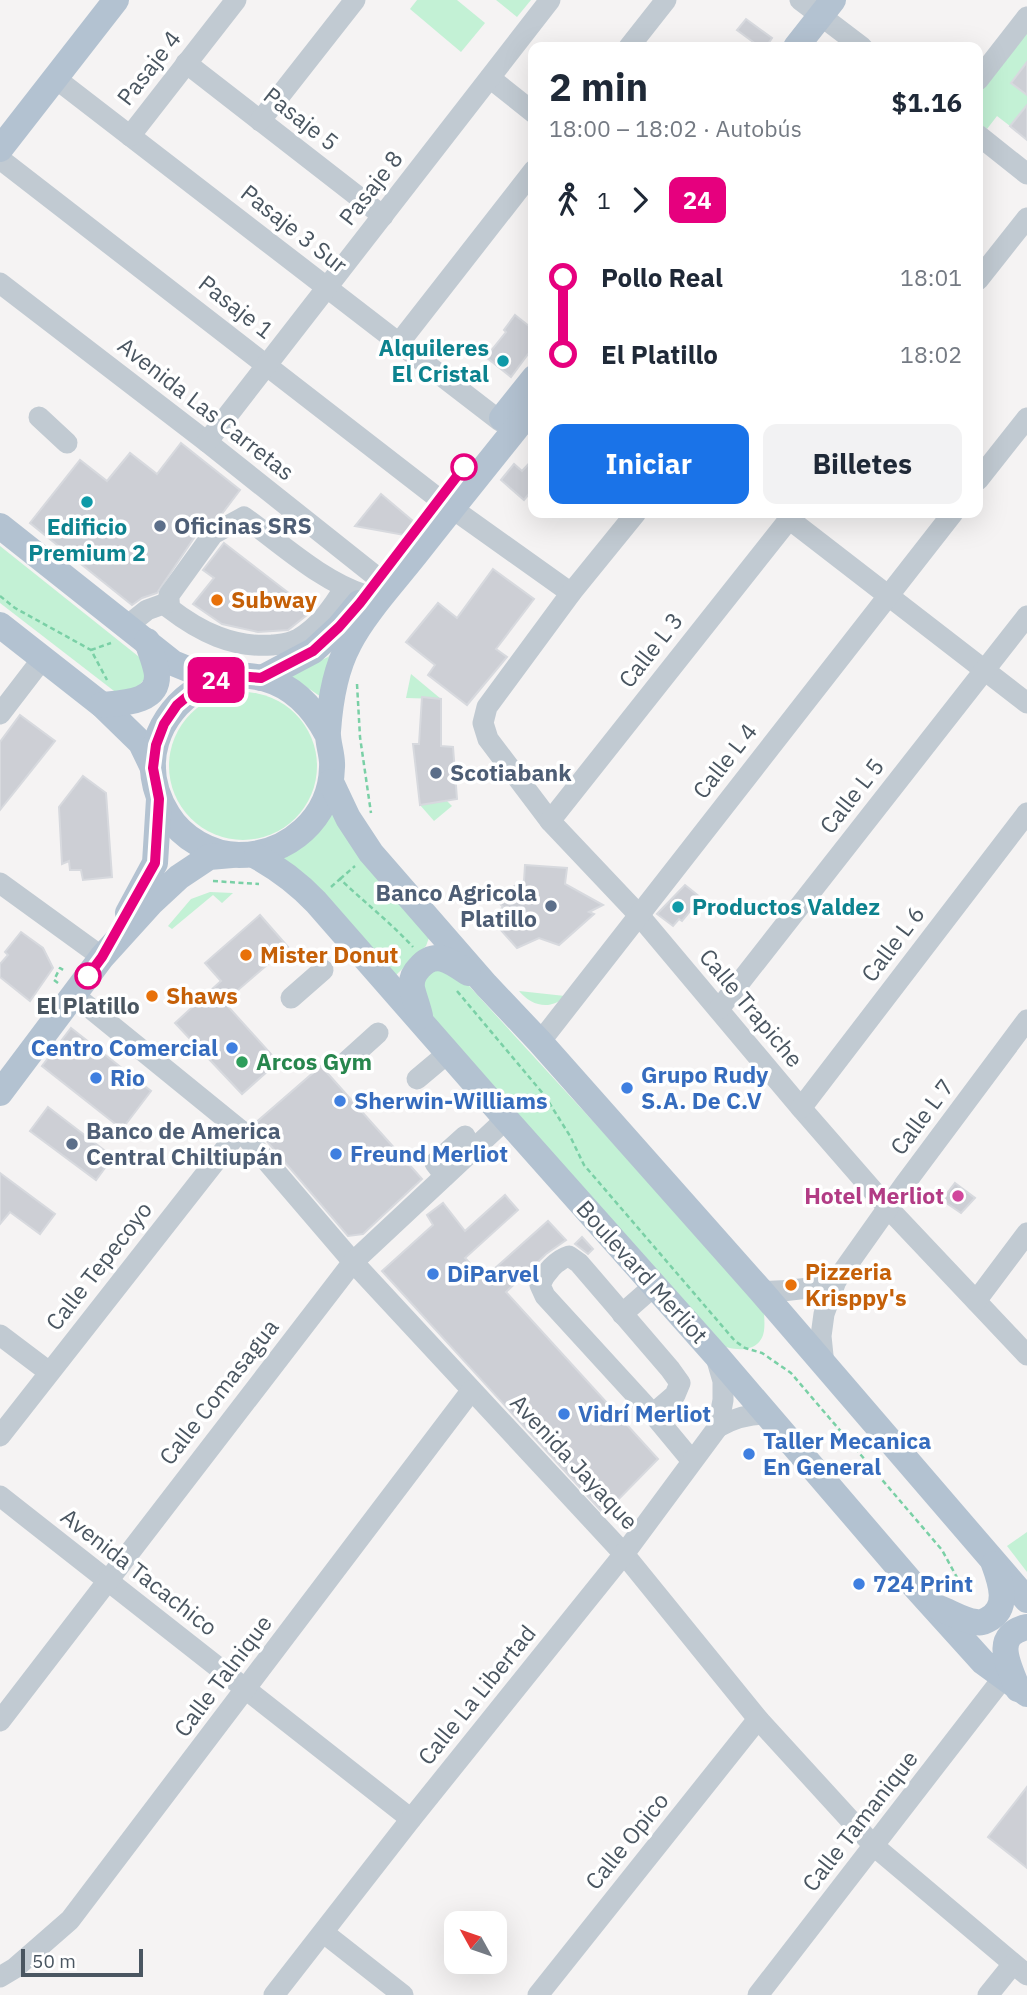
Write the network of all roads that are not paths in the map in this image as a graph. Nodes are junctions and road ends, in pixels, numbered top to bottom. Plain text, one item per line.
1 (116, 0) edge
2 (236, 0) edge
3 (355, 0) edge
4 (551, 0) edge
5 (666, 0) edge
6 (800, 0) edge
7 (854, 0) edge
8 (829, 14) edge
9 (1027, 17) edge
10 (633, 42) edge
11 (801, 42) edge
12 (820, 42) edge
13 (857, 42) edge
14 (186, 64) junction
15 (983, 74) edge
16 (55, 78) junction
17 (490, 78) junction
18 (528, 108) edge
19 (260, 121) junction
20 (130, 136) junction
21 (983, 139) edge
22 (0, 149) edge
23 (0, 159) edge
24 (1027, 174) edge
25 (528, 178) edge
26 (383, 216) junction
27 (1027, 218) edge
28 (983, 274) edge
29 (0, 283) edge
30 (327, 288) junction
31 (399, 343) junction
32 (267, 365) junction
33 (528, 386) edge
34 (528, 412) edge
35 (39, 417) dead end
36 (1027, 418) edge
37 (500, 421) junction
38 (208, 442) junction
39 (67, 443) dead end
40 (983, 474) edge
41 (445, 504) junction
42 (632, 518) edge
43 (790, 518) edge
44 (794, 518) edge
45 (949, 518) edge
46 (0, 526) edge
47 (362, 587) junction
48 (571, 593) junction
49 (888, 596) junction
50 (169, 602) junction
51 (1027, 616) edge
52 (0, 625) edge
53 (137, 634) junction
54 (43, 658) junction
55 (985, 670) junction
56 (261, 678) junction
57 (215, 680) junction
58 (1027, 703) edge
59 (102, 705) junction
60 (0, 714) edge
61 (327, 734) junction
62 (153, 768) junction
63 (331, 782) junction
64 (159, 799) junction
65 (1027, 813) edge
66 (550, 821) junction
67 (232, 856) junction
68 (0, 884) edge
69 (638, 914) junction
70 (102, 957) junction
71 (323, 970) dead end
72 (486, 985) junction
73 (74, 995) junction
74 (291, 998) dead end
75 (719, 1009) junction
76 (1027, 1020) edge
77 (422, 1023) junction
78 (378, 1033) dead end
79 (540, 1042) junction
80 (448, 1053) junction
81 (346, 1061) dead end
82 (417, 1079) dead end
83 (0, 1093) edge
84 (801, 1108) junction
85 (506, 1119) junction
86 (240, 1130) junction
87 (465, 1136) dead end
88 (445, 1176) junction
89 (889, 1209) junction
90 (1027, 1233) edge
91 (353, 1262) junction
92 (836, 1281) junction
93 (654, 1286) junction
94 (761, 1291) junction
95 (976, 1301) junction
96 (622, 1314) junction
97 (0, 1335) edge
98 (1027, 1354) edge
99 (716, 1355) junction
100 (824, 1364) junction
101 (50, 1372) junction
102 (471, 1391) junction
103 (766, 1414) junction
104 (653, 1415) junction
105 (718, 1427) junction
106 (0, 1436) edge
107 (692, 1461) junction
108 (0, 1496) edge
109 (624, 1553) junction
110 (991, 1557) junction
111 (107, 1581) junction
112 (1027, 1600) edge
113 (934, 1606) junction
114 (1027, 1628) edge
115 (1016, 1687) edge
116 (246, 1690) junction
117 (758, 1719) junction
118 (0, 1721) edge
119 (411, 1818) junction
120 (874, 1846) junction
121 (324, 1933) junction
122 (1020, 1969) edge
123 (0, 1977) edge
124 (274, 1995) edge
125 (403, 1995) edge
126 (538, 1995) edge
127 (758, 1995) edge
128 (988, 1995) edge

1 - 16 main road
2 - 14 street, Pasaje 4
3 - 19 street
4 - 17 street, Pasaje 8
5 - 10 street
6 - 8 street
7 - 8 main road
8 - 11 main road
8 - 12 main road
8 - 13 street
9 - 15 street
14 - 19 street, Pasaje 5
14 - 20 street, Pasaje 4
16 - 20 street, Pasaje 3 Sur
16 - 22 main road
17 - 18 street
17 - 26 street, Pasaje 8
19 - 26 street, Pasaje 5
20 - 30 street, Pasaje 3 Sur
21 - 24 street
23 - 32 street, Pasaje 1
25 - 31 street
26 - 30 street, Pasaje 8
27 - 28 street
29 - 38 street, Avenida Las Carretas
30 - 31 street, Pasaje 3 Sur
30 - 32 street, Pasaje 8
31 - 37 street, Pasaje 3 Sur
32 - 38 street, Pasaje 8
32 - 41 street, Pasaje 1
33 - 37 main road
34 - 41 main road
35 - 39 street
36 - 40 street
37 - 41 main road
38 - 47 street, Avenida Las Carretas
41 - 47 main road
41 - 48 street, Pasaje 1
41 - 61 main road
42 - 48 street, Calle Trapiche
43 - 66 street, Calle L 3
44 - 49 street
45 - 49 street, Calle L 4
46 - 53 main road
47 - 50 street
47 - 50 street
47 - 56 main road
48 - 66 street, Calle Trapiche
49 - 55 street
49 - 69 street, Calle L 4
50 - 53 street
51 - 55 street, Calle L 5
52 - 54 main road
53 - 57 main road
53 - 59 main road
54 - 59 main road
54 - 60 street
55 - 58 street
55 - 75 street, Calle L 5
56 - 57 main road
56 - 61 main road
57 - 62 main road
59 - 62 main road
61 - 63 main road
62 - 64 main road
63 - 67 main road
63 - 72 main road
64 - 67 main road
64 - 70 main road
65 - 84 street, Calle L 6
66 - 69 street, Calle Trapiche
67 - 70 main road
67 - 77 main road, Boulevard Merliot
68 - 70 street
69 - 75 street, Calle Trapiche
69 - 79 street, Calle L 4
70 - 73 main road
71 - 74 street
72 - 77 main road
72 - 79 main road
73 - 83 main road
73 - 86 street, Avenida Jayaque
75 - 84 street, Calle Trapiche
76 - 89 street, Calle L 7
77 - 80 main road, Boulevard Merliot
78 - 81 street
79 - 94 main road
80 - 82 street
80 - 85 main road, Boulevard Merliot
84 - 89 street, Calle Trapiche
85 - 88 street, Calle Comasagua
85 - 93 main road, Boulevard Merliot
86 - 91 street, Avenida Jayaque
86 - 101 street, Calle Tepecoyo
87 - 88 street
88 - 91 street, Calle Comasagua
89 - 92 street, Calle L 7
89 - 95 street, Calle Trapiche
90 - 95 street
91 - 102 street, Avenida Jayaque
91 - 111 street, Calle Comasagua
92 - 94 street
92 - 100 street, Calle L 7
93 - 96 street
93 - 99 main road, Boulevard Merliot
94 - 100 main road
95 - 98 street, Calle Trapiche
96 - 104 street
96 - 104 street
97 - 101 street
99 - 103 main road, Boulevard Merliot
99 - 105 street, Calle La Libertad
100 - 110 main road
101 - 106 street, Calle Tepecoyo
102 - 109 street, Avenida Jayaque
102 - 116 street, Calle Talnique
103 - 105 street
103 - 113 main road, Boulevard Merliot
104 - 107 street
105 - 107 street, Calle La Libertad
107 - 109 street, Calle La Libertad
108 - 111 street, Avenida Tacachico
109 - 117 street, Avenida Jayaque
109 - 119 street, Calle La Libertad
110 - 112 main road
110 - 113 main road
111 - 116 street, Avenida Tacachico
111 - 118 street, Calle Comasagua
113 - 115 main road, Boulevard Merliot
114 - 115 main road
115 - 120 street, Calle Tamanique
116 - 119 street, Avenida Tacachico
116 - 123 street, Calle Talnique
117 - 120 street, Avenida Jayaque
117 - 126 street, Calle Opico
119 - 121 street, Calle La Libertad
120 - 122 street, Avenida Jayaque
120 - 127 street, Calle Tamanique
121 - 124 street, Calle La Libertad
121 - 125 street
122 - 128 street

